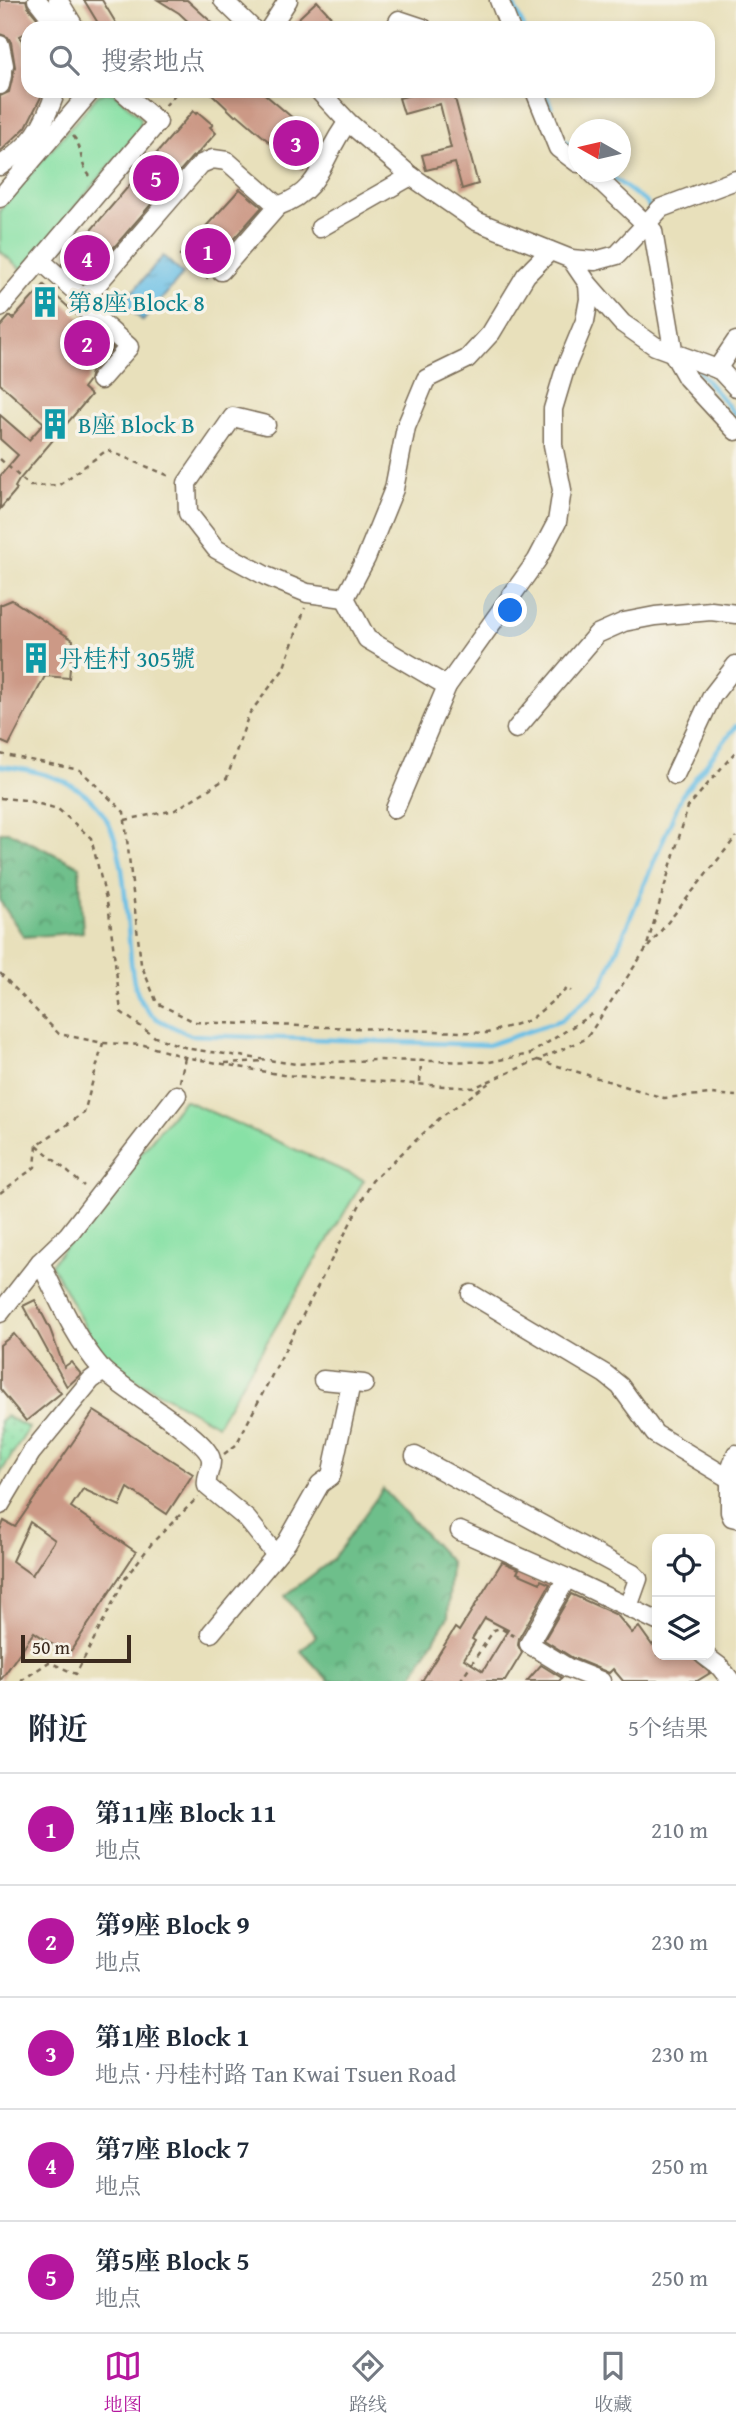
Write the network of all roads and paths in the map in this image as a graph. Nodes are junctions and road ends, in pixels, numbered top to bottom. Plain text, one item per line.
1 (37, 0) edge
2 (58, 0) edge
3 (223, 0) edge
4 (288, 0) edge
5 (499, 0) edge
6 (50, 21) edge
7 (71, 21) edge
8 (245, 21) edge
9 (274, 21) edge
10 (507, 21) edge
11 (0, 45) edge
12 (0, 85) edge
13 (54, 98) edge
14 (85, 98) edge
15 (129, 98) edge
16 (173, 98) edge
17 (338, 98) edge
18 (538, 98) edge
19 (155, 122) junction
20 (348, 122) junction
21 (61, 126) junction
22 (568, 155) edge
23 (0, 166) edge
24 (411, 176) junction
25 (736, 180) edge
26 (600, 182) edge
27 (102, 188) junction
28 (0, 198) edge
29 (278, 206) junction
30 (644, 224) junction
31 (320, 228) dead end
32 (550, 251) junction
33 (570, 259) junction
34 (48, 267) junction
35 (221, 271) dead end
36 (588, 284) junction
37 (84, 299) junction
38 (2, 306) edge
39 (736, 341) edge
40 (676, 356) junction
41 (724, 370) edge
42 (100, 380) dead end
43 (736, 387) edge
44 (266, 425) dead end
45 (736, 431) edge
46 (0, 458) edge
47 (187, 483) junction
48 (307, 593) junction
49 (345, 598) junction
50 (736, 614) edge
51 (736, 665) edge
52 (447, 686) junction
53 (516, 729) dead end
54 (736, 751) edge
55 (0, 754) edge
56 (27, 758) junction
57 (28, 765) dead end
58 (675, 775) dead end
59 (0, 797) edge
60 (395, 809) dead end
61 (125, 820) junction
62 (736, 838) edge
63 (646, 949) junction
64 (0, 973) edge
65 (571, 991) dead end
66 (592, 1014) dead end
67 (103, 1042) junction
68 (185, 1057) junction
69 (538, 1060) junction
70 (274, 1061) junction
71 (421, 1061) junction
72 (219, 1063) junction
73 (495, 1078) junction
74 (420, 1083) junction
75 (177, 1095) joint
76 (736, 1096) edge
77 (37, 1145) junction
78 (0, 1193) edge
79 (97, 1198) junction
80 (40, 1262) junction
81 (471, 1294) dead end
82 (0, 1313) edge
83 (103, 1371) junction
84 (323, 1380) dead end
85 (736, 1454) edge
86 (415, 1456) dead end
87 (211, 1459) junction
88 (730, 1479) junction
89 (207, 1486) junction
90 (0, 1505) edge
91 (736, 1518) edge
92 (460, 1531) dead end
93 (276, 1555) junction
94 (567, 1578) junction
95 (628, 1607) junction
96 (652, 1619) edge
97 (211, 1633) dead end
98 (529, 1644) junction
99 (711, 1660) edge
100 (21, 1681) edge
101 (460, 1681) edge
102 (601, 1681) edge
103 (731, 1681) edge

1 - 6 street
2 - 7 street
3 - 8 street
4 - 9 street
5 - 10 street
11 - 12 street
13 - 23 street
14 - 21 street
15 - 19 street
16 - 19 path
17 - 20 street
18 - 22 street
19 - 27 street
19 - 34 street
20 - 24 street
20 - 29 street
21 - 27 path
21 - 28 street
24 - 31 street
24 - 32 street
25 - 30 street
26 - 30 street
27 - 38 street
29 - 35 street
29 - 37 street
30 - 33 street
30 - 40 street
32 - 33 street
32 - 49 street
33 - 36 street
34 - 37 street
34 - 38 street
36 - 40 street
36 - 52 street
37 - 42 street
39 - 41 street
40 - 41 street
40 - 45 street
41 - 43 street
44 - 47 street
46 - 47 path
47 - 48 street
48 - 49 street
48 - 61 path
49 - 52 street
50 - 53 street
51 - 58 street
52 - 60 street
54 - 63 path
55 - 56 path
56 - 57 path
56 - 61 path
59 - 70 path
61 - 65 path
62 - 63 path
63 - 69 path
64 - 67 path
66 - 71 path
67 - 68 path
67 - 77 path
68 - 72 path
68 - 75 path
69 - 73 path
69 - 76 path
70 - 71 path
70 - 72 path
71 - 74 path
72 - 74 path
73 - 74 path
73 - 87 path
75 - 79 street
77 - 78 path
77 - 79 path
79 - 80 street
80 - 82 street
80 - 83 street
81 - 88 street
83 - 87 street
83 - 90 street
84 - 93 street
85 - 88 street
86 - 95 street
87 - 89 street
88 - 91 street
89 - 93 street
89 - 100 path
92 - 94 street
93 - 97 street
94 - 95 street
94 - 98 street
95 - 96 street
98 - 101 path
98 - 102 street
99 - 103 street

